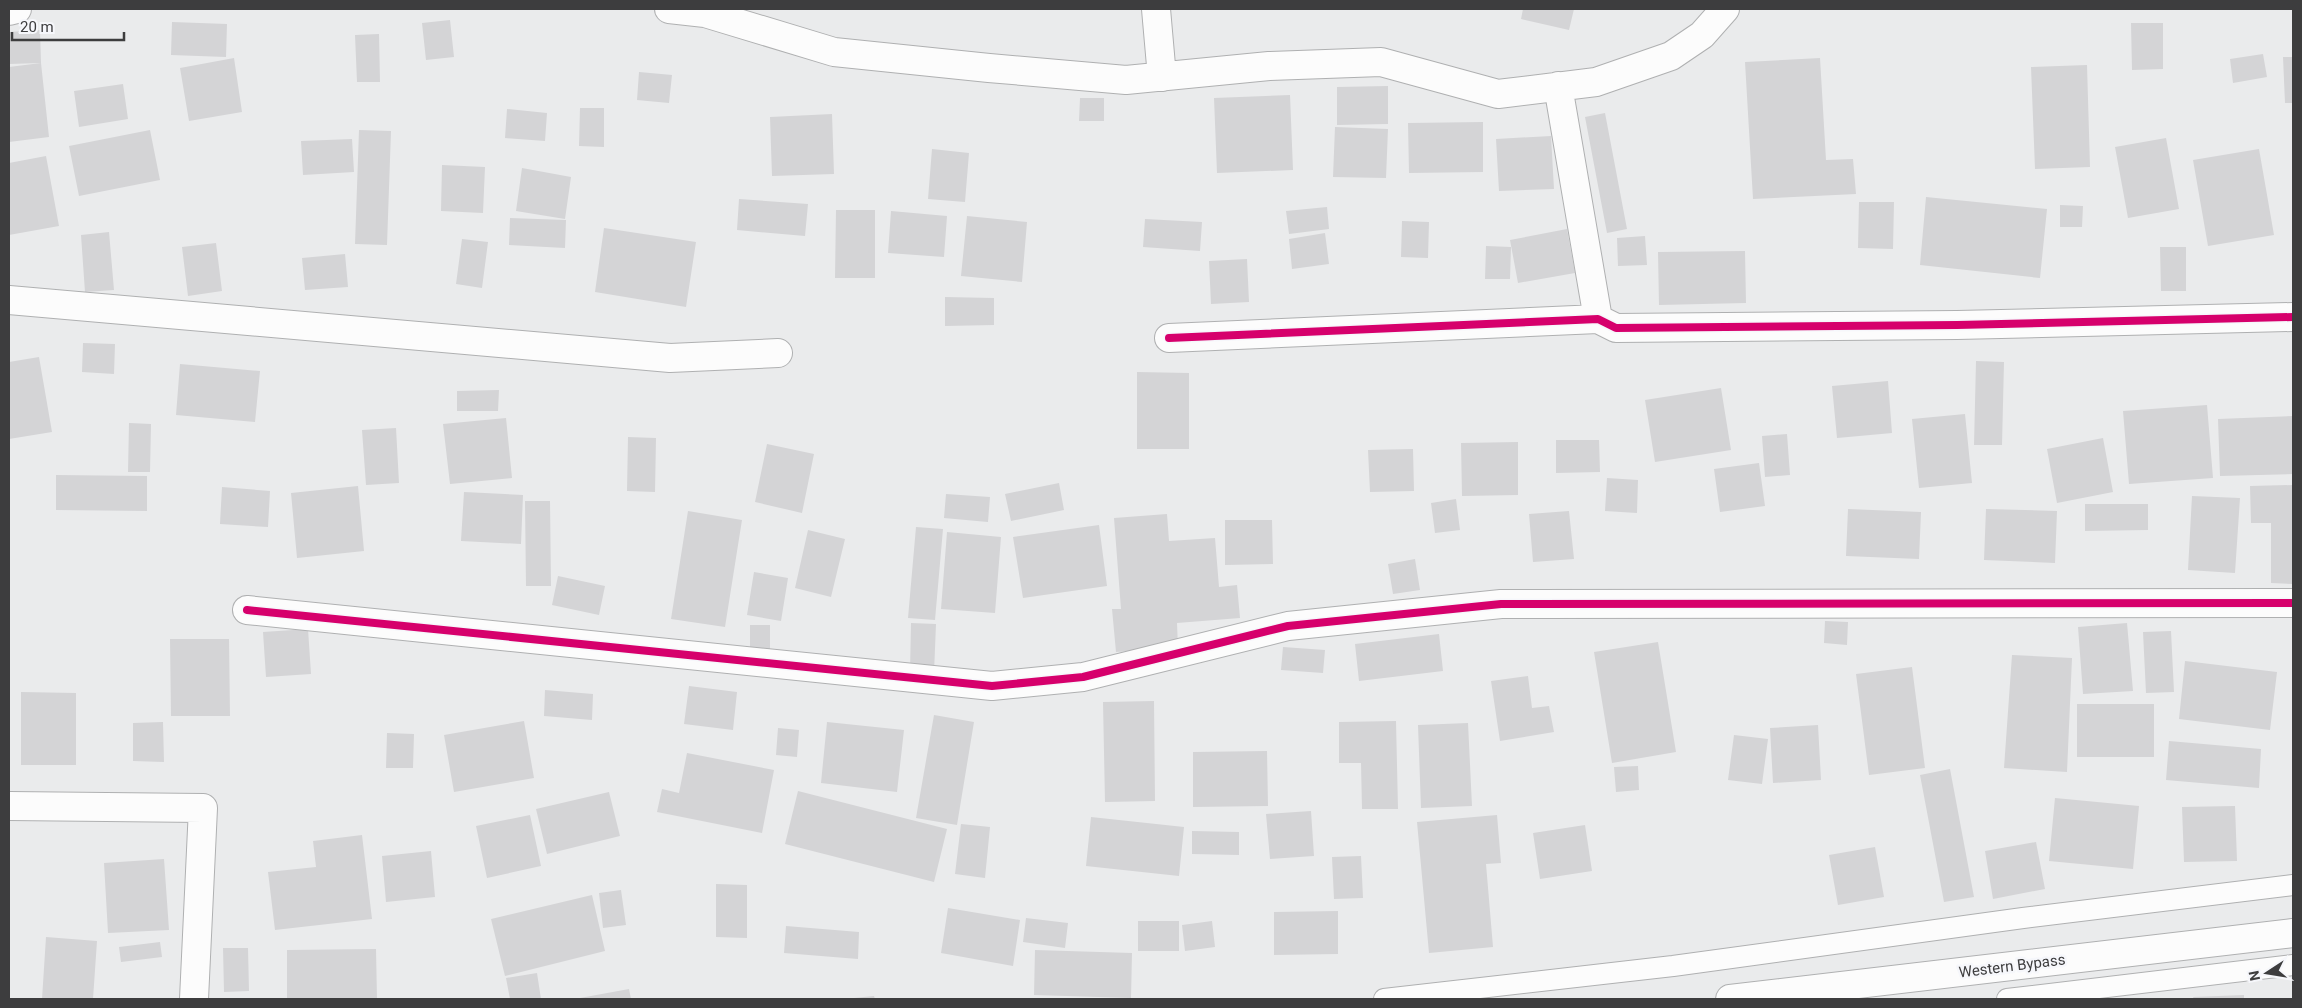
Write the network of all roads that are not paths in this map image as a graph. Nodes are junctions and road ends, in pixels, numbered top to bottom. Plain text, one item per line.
1 (17, 9) edge
2 (669, 9) edge
3 (1156, 9) edge
4 (1725, 9) edge
5 (9, 11) edge
6 (1162, 77) junction
7 (1558, 86) junction
8 (9, 300) edge
9 (2293, 317) edge
10 (1598, 319) junction
11 (1169, 338) dead end
12 (778, 353) dead end
13 (2293, 602) edge
14 (247, 610) dead end
15 (9, 806) edge
16 (2293, 885) edge
17 (2293, 933) edge
18 (2293, 964) edge
19 (194, 999) edge
20 (1384, 999) edge
21 (1730, 999) edge
22 (2007, 999) edge

1 - 5 street
2 - 6 street
3 - 6 street
4 - 7 street
6 - 7 street
7 - 10 street
8 - 12 street
9 - 10 street
10 - 11 street
13 - 14 street
15 - 19 street
16 - 20 lane
17 - 21 street, Western Bypass
18 - 22 lane

